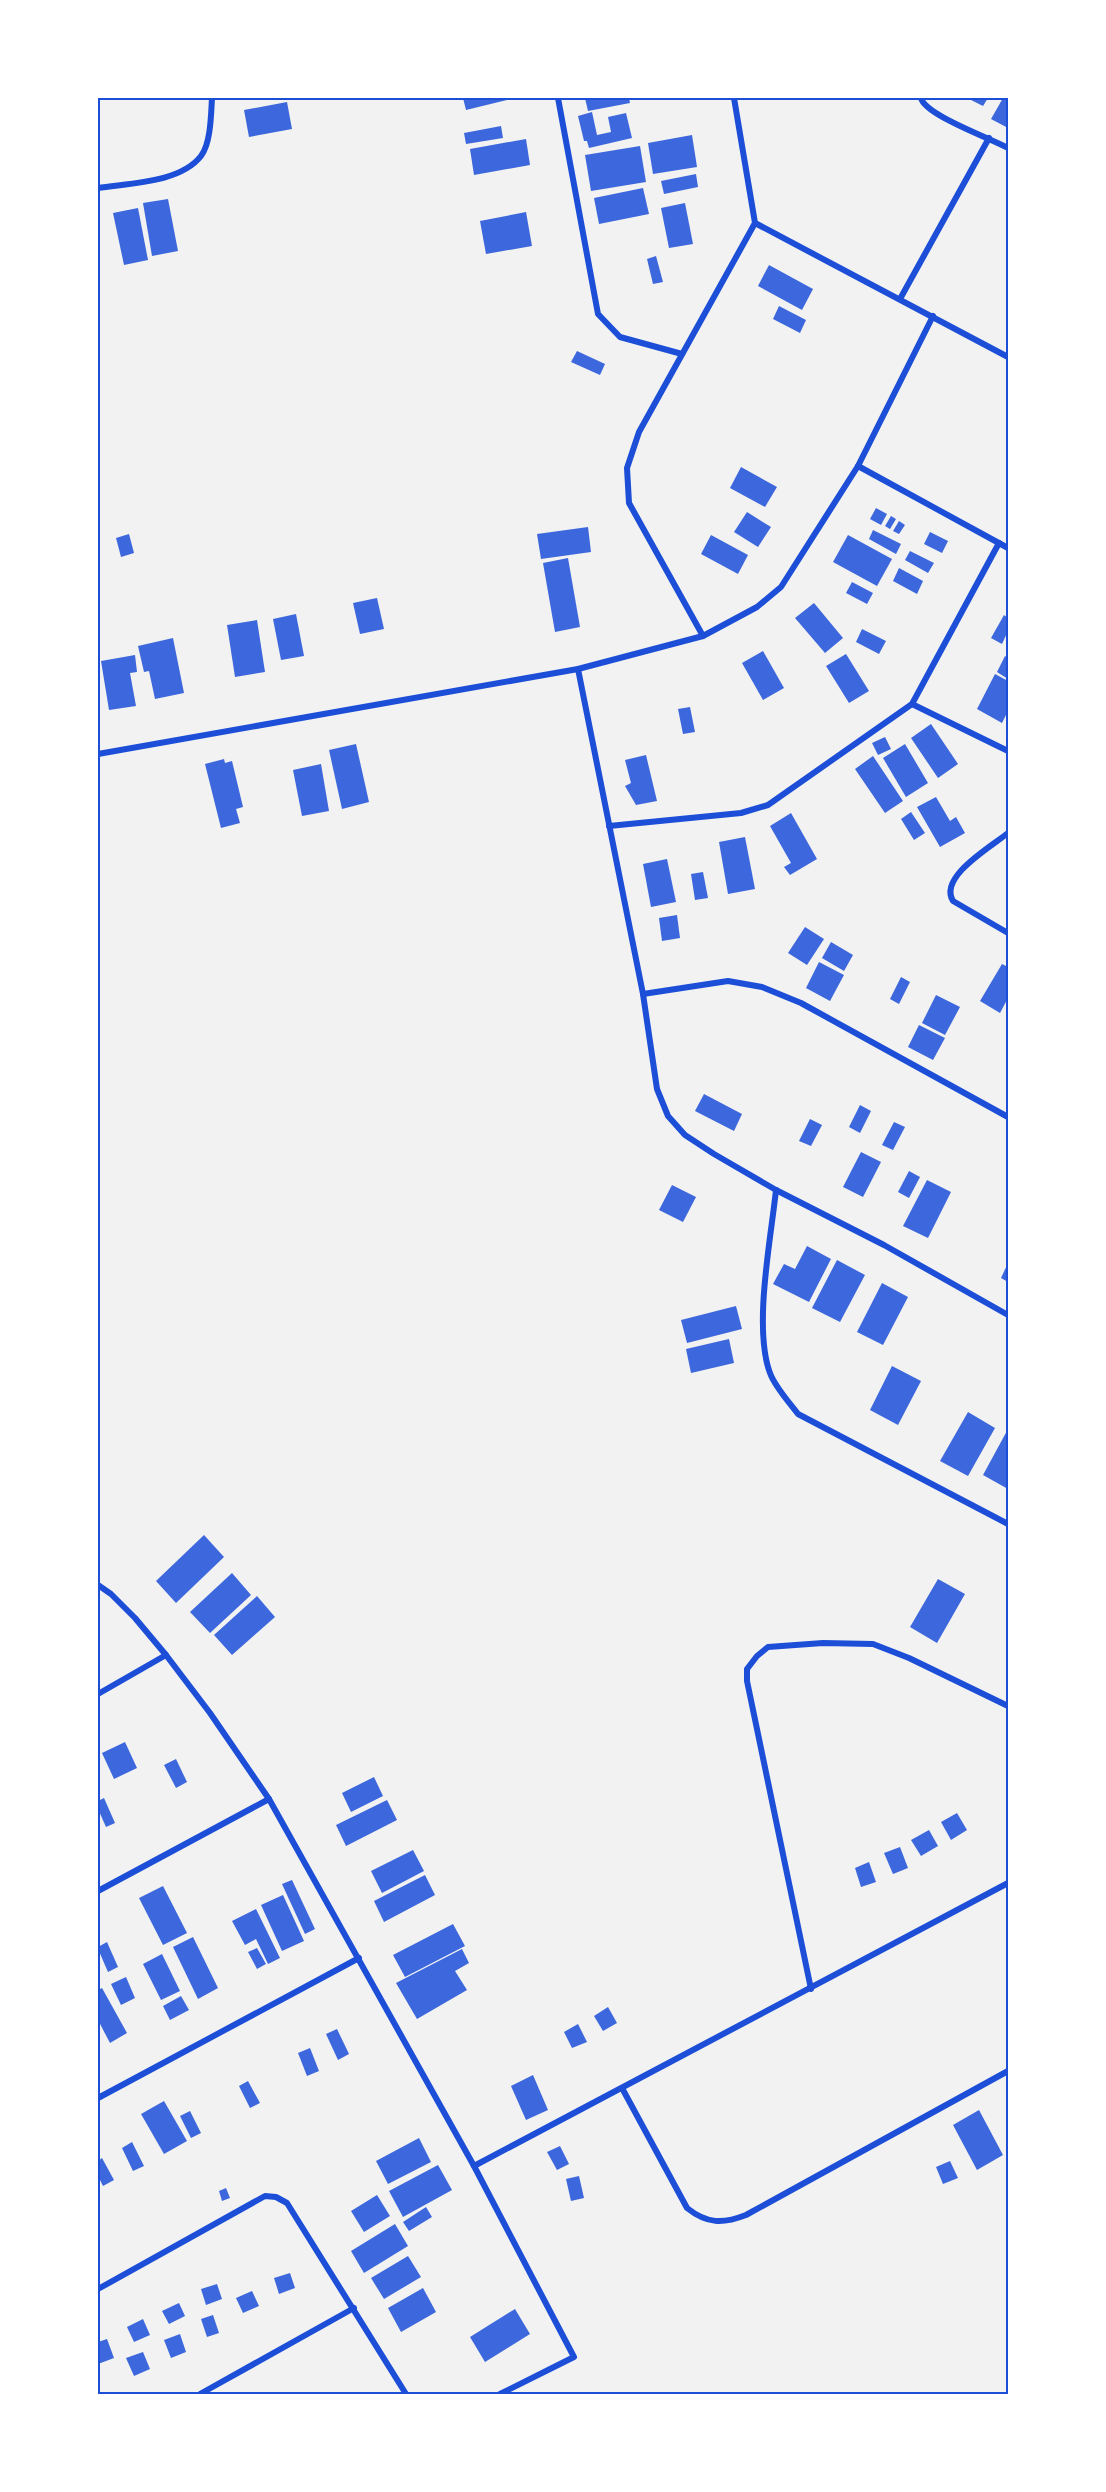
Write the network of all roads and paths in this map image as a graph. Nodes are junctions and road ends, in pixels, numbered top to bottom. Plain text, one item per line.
1 (212, 98) edge
2 (558, 98) edge
3 (735, 98) edge
4 (921, 98) edge
5 (989, 138) junction
6 (1008, 148) edge
7 (98, 188) edge
8 (755, 223) junction
9 (900, 299) junction
10 (933, 316) junction
11 (682, 354) junction
12 (1008, 357) edge
13 (858, 466) junction
14 (999, 543) junction
15 (1008, 548) edge
16 (704, 636) junction
17 (578, 669) junction
18 (912, 704) junction
19 (1008, 751) edge
20 (98, 754) edge
21 (609, 826) junction
22 (1008, 834) edge
23 (1008, 933) edge
24 (643, 994) junction
25 (1008, 1117) edge
26 (776, 1190) junction
27 (1008, 1315) edge
28 (1008, 1524) edge
29 (98, 1585) edge
30 (166, 1655) junction
31 (98, 1694) edge
32 (1008, 1706) edge
33 (269, 1799) junction
34 (1008, 1883) edge
35 (98, 1891) edge
36 (359, 1958) junction
37 (811, 1989) junction
38 (1008, 2071) edge
39 (622, 2088) junction
40 (98, 2097) edge
41 (474, 2166) junction
42 (98, 2289) edge
43 (354, 2308) junction
44 (200, 2394) edge
45 (406, 2394) edge
46 (500, 2394) edge

1 - 7 street
2 - 11 street
3 - 8 street
4 - 5 street
5 - 6 street
5 - 9 street
8 - 9 street
8 - 11 street
9 - 10 street
10 - 12 street
10 - 13 street
11 - 16 street
13 - 14 street
13 - 16 street
14 - 15 street
14 - 18 street
16 - 17 street
17 - 20 street
17 - 21 street
18 - 19 street
18 - 21 street
21 - 24 street
22 - 23 street
24 - 25 street
24 - 26 street
26 - 27 street
26 - 28 street
29 - 30 street
30 - 31 street
30 - 33 street
32 - 37 street
33 - 35 street
33 - 36 street
34 - 37 street
36 - 40 street
36 - 41 street
37 - 39 street
38 - 39 street
39 - 41 street
41 - 46 street
42 - 43 street
43 - 44 street
43 - 45 street

